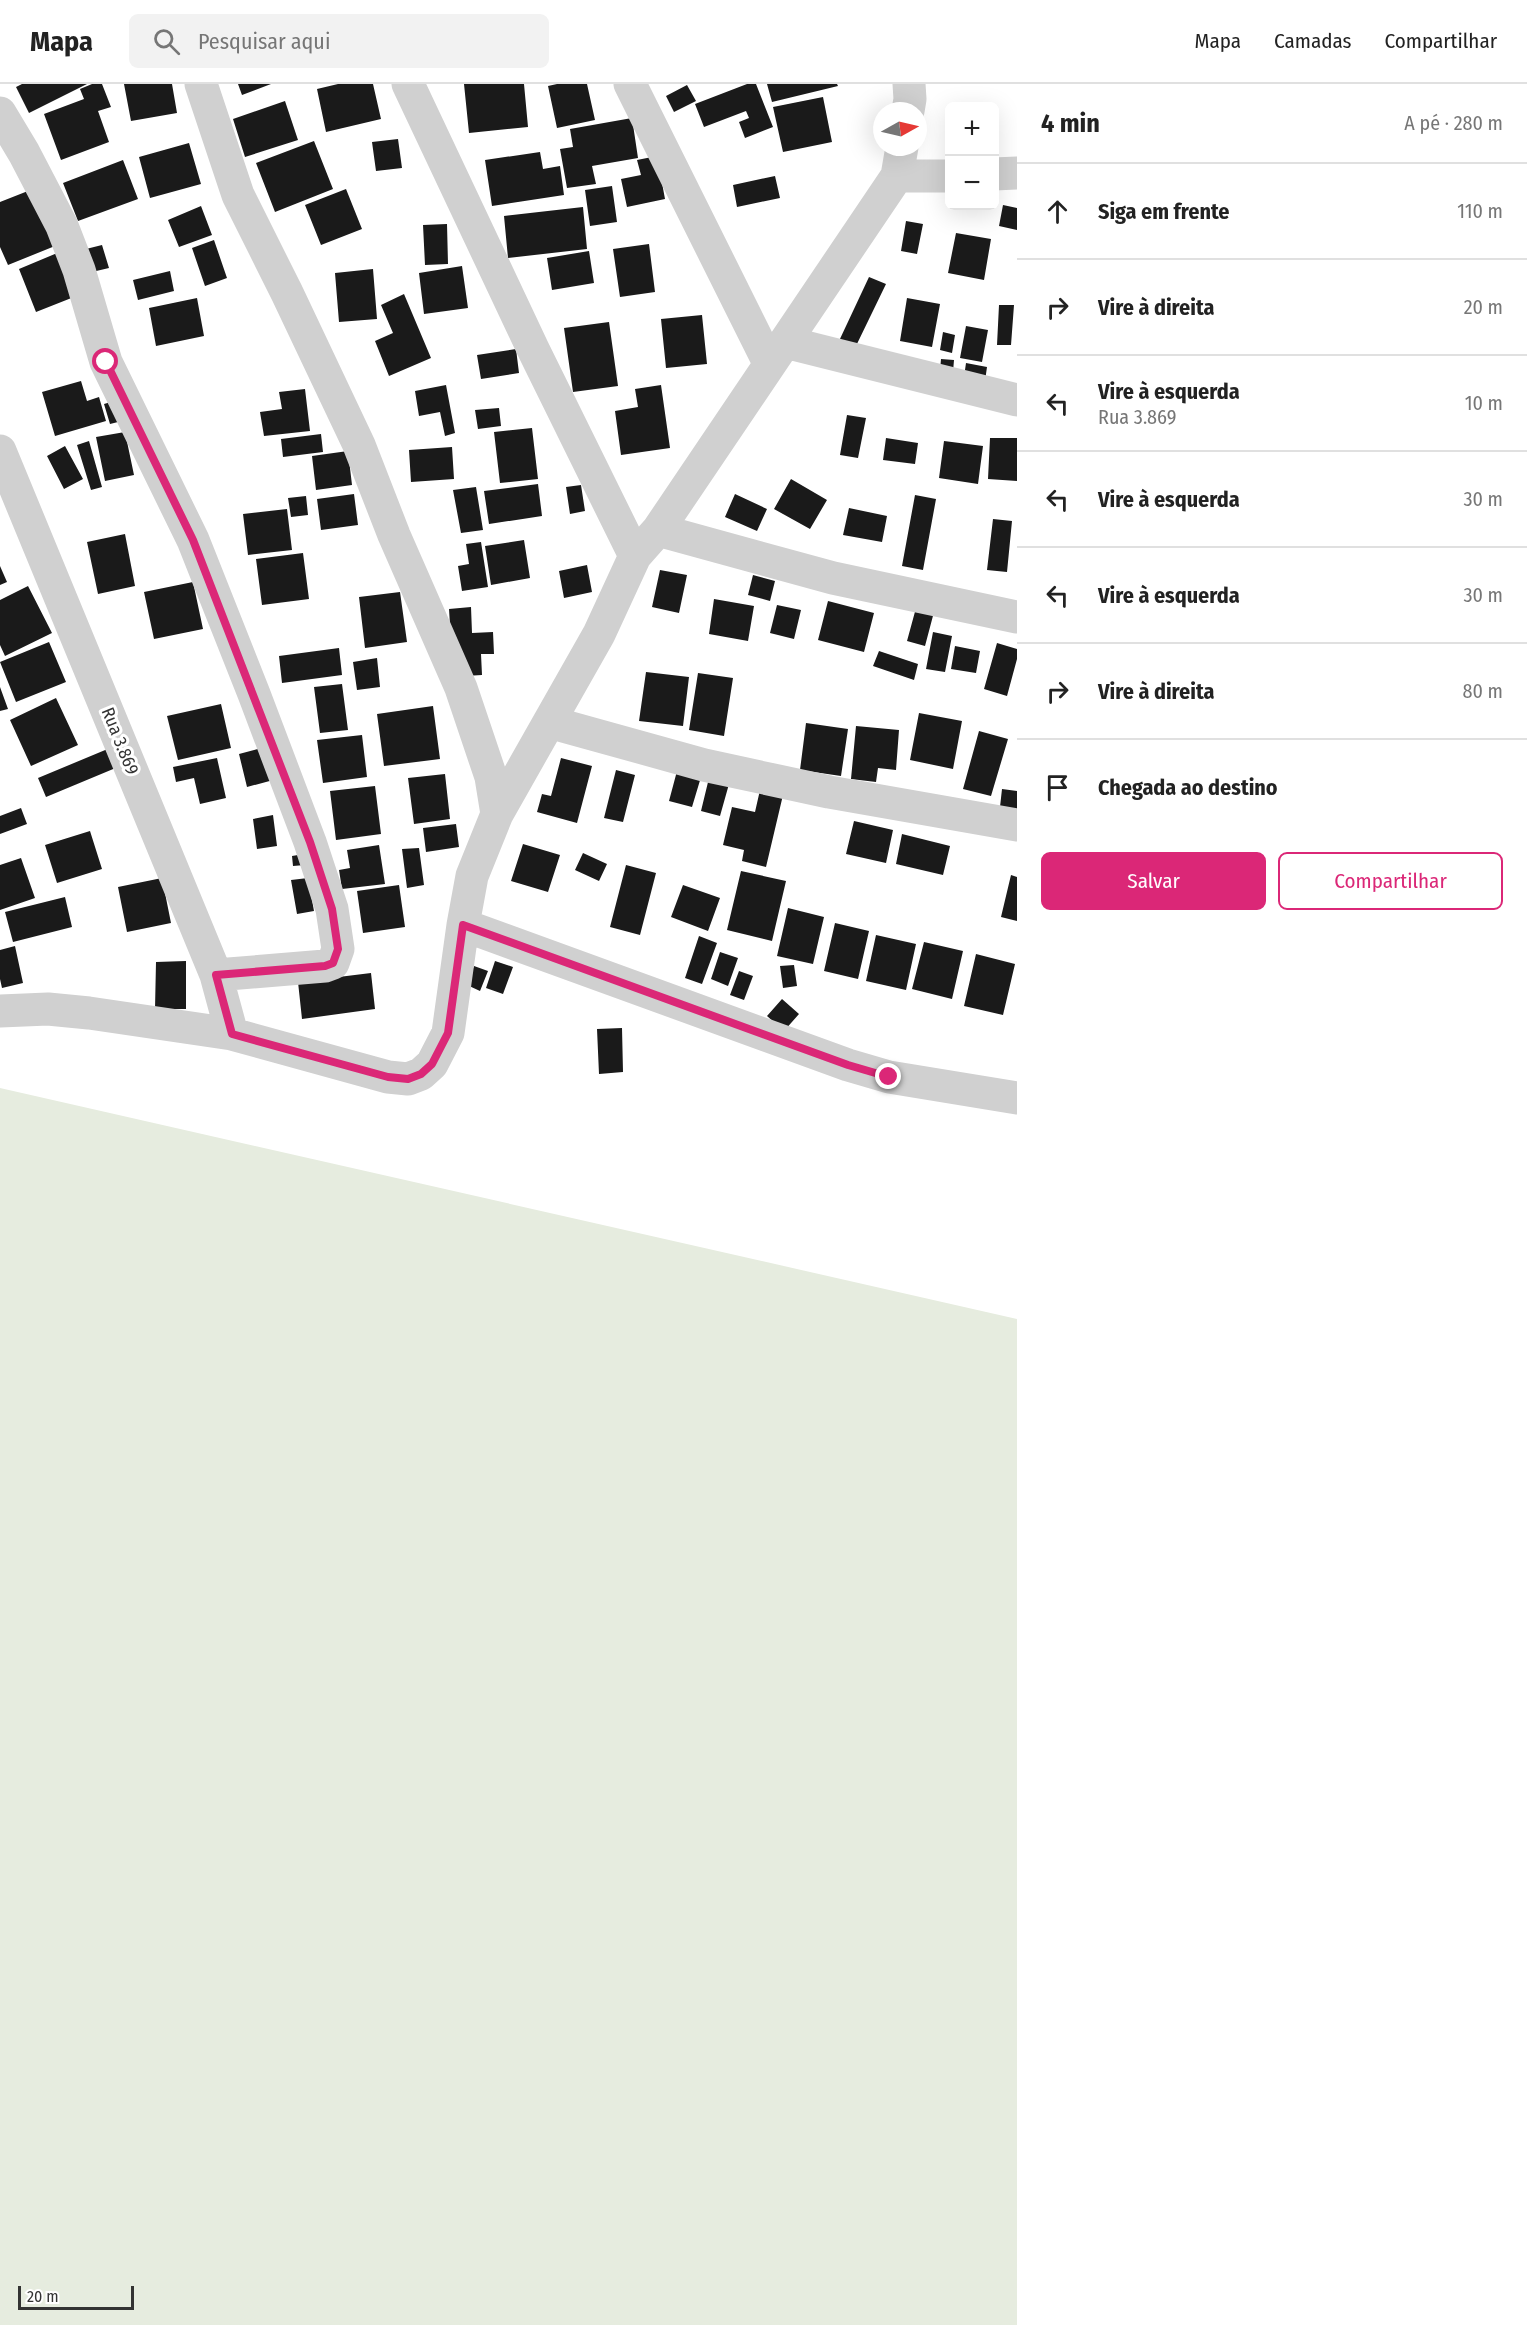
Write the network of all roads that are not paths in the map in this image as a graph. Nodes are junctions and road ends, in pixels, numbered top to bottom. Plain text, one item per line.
1 (201, 84) edge
2 (408, 84) edge
3 (630, 84) edge
4 (909, 84) edge
5 (910, 102) edge
6 (0, 113) edge
7 (899, 162) edge
8 (1017, 173) edge
9 (999, 174) edge
10 (945, 175) edge
11 (777, 353) junction
12 (1017, 400) edge
13 (0, 451) edge
14 (658, 530) junction
15 (635, 556) junction
16 (1017, 617) edge
17 (549, 722) junction
18 (497, 814) junction
19 (1017, 825) edge
20 (463, 925) junction
21 (216, 975) junction
22 (0, 1011) edge
23 (232, 1034) junction
24 (1017, 1098) edge

1 - 18 street
2 - 15 street
3 - 11 street
4 - 5 street
6 - 21 street
7 - 10 street
7 - 11 street
8 - 9 street
11 - 12 street
11 - 14 street
13 - 21 street, Rua 3.869
14 - 15 street
14 - 16 street
15 - 17 street
17 - 18 street
17 - 19 street
18 - 20 street
20 - 23 street
20 - 24 street
21 - 23 street, Rua 3.869
22 - 23 street

